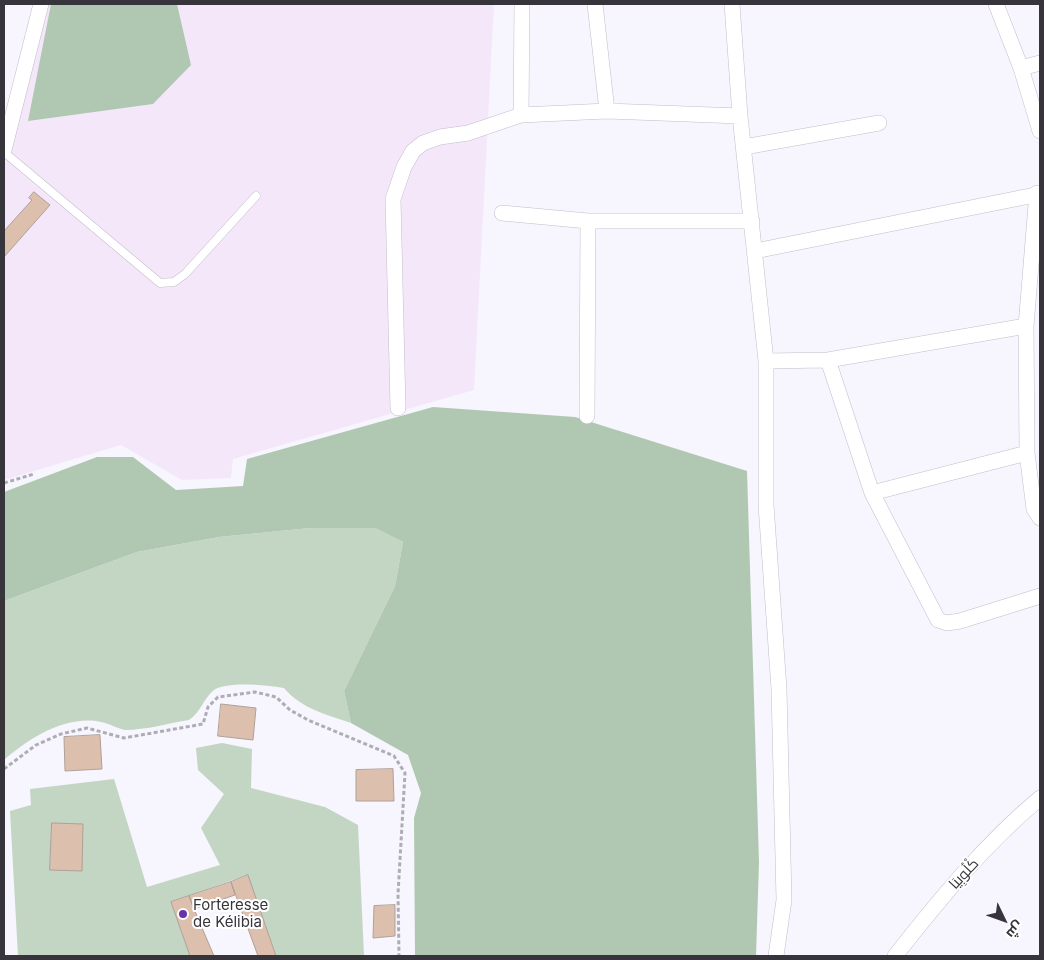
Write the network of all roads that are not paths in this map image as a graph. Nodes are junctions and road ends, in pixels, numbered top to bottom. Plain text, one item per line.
1 (41, 4) edge
2 (522, 4) edge
3 (595, 4) edge
4 (732, 4) edge
5 (996, 4) edge
6 (1040, 62) edge
7 (1021, 68) junction
8 (607, 111) junction
9 (521, 115) junction
10 (740, 116) junction
11 (879, 123) dead end
12 (1040, 130) edge
13 (744, 147) junction
14 (4, 151) edge
15 (1038, 194) edge
16 (256, 196) dead end
17 (502, 213) dead end
18 (588, 221) junction
19 (752, 221) junction
20 (755, 251) junction
21 (1026, 326) junction
22 (828, 360) junction
23 (766, 361) junction
24 (398, 408) dead end
25 (586, 416) dead end
26 (1032, 457) edge
27 (872, 493) junction
28 (1040, 518) edge
29 (1040, 596) edge
30 (1040, 798) edge
31 (909, 938) junction
32 (776, 956) edge
33 (895, 956) edge
34 (909, 956) edge

1 - 14 street
2 - 9 street
3 - 8 street
4 - 10 street
5 - 7 street
6 - 7 street
7 - 12 street
8 - 9 street
8 - 10 street
9 - 24 street
10 - 13 street
11 - 13 street
13 - 19 street
14 - 16 lane
15 - 20 street
15 - 21 street
17 - 18 street
18 - 19 street
18 - 25 street
19 - 20 street
20 - 23 street
21 - 22 street
21 - 26 street
22 - 23 street
22 - 27 street
23 - 32 street
26 - 27 street
26 - 28 street
27 - 29 street
30 - 31 street, كْلُوبِيَا
31 - 33 street, كْلُوبِيَا
31 - 34 street

